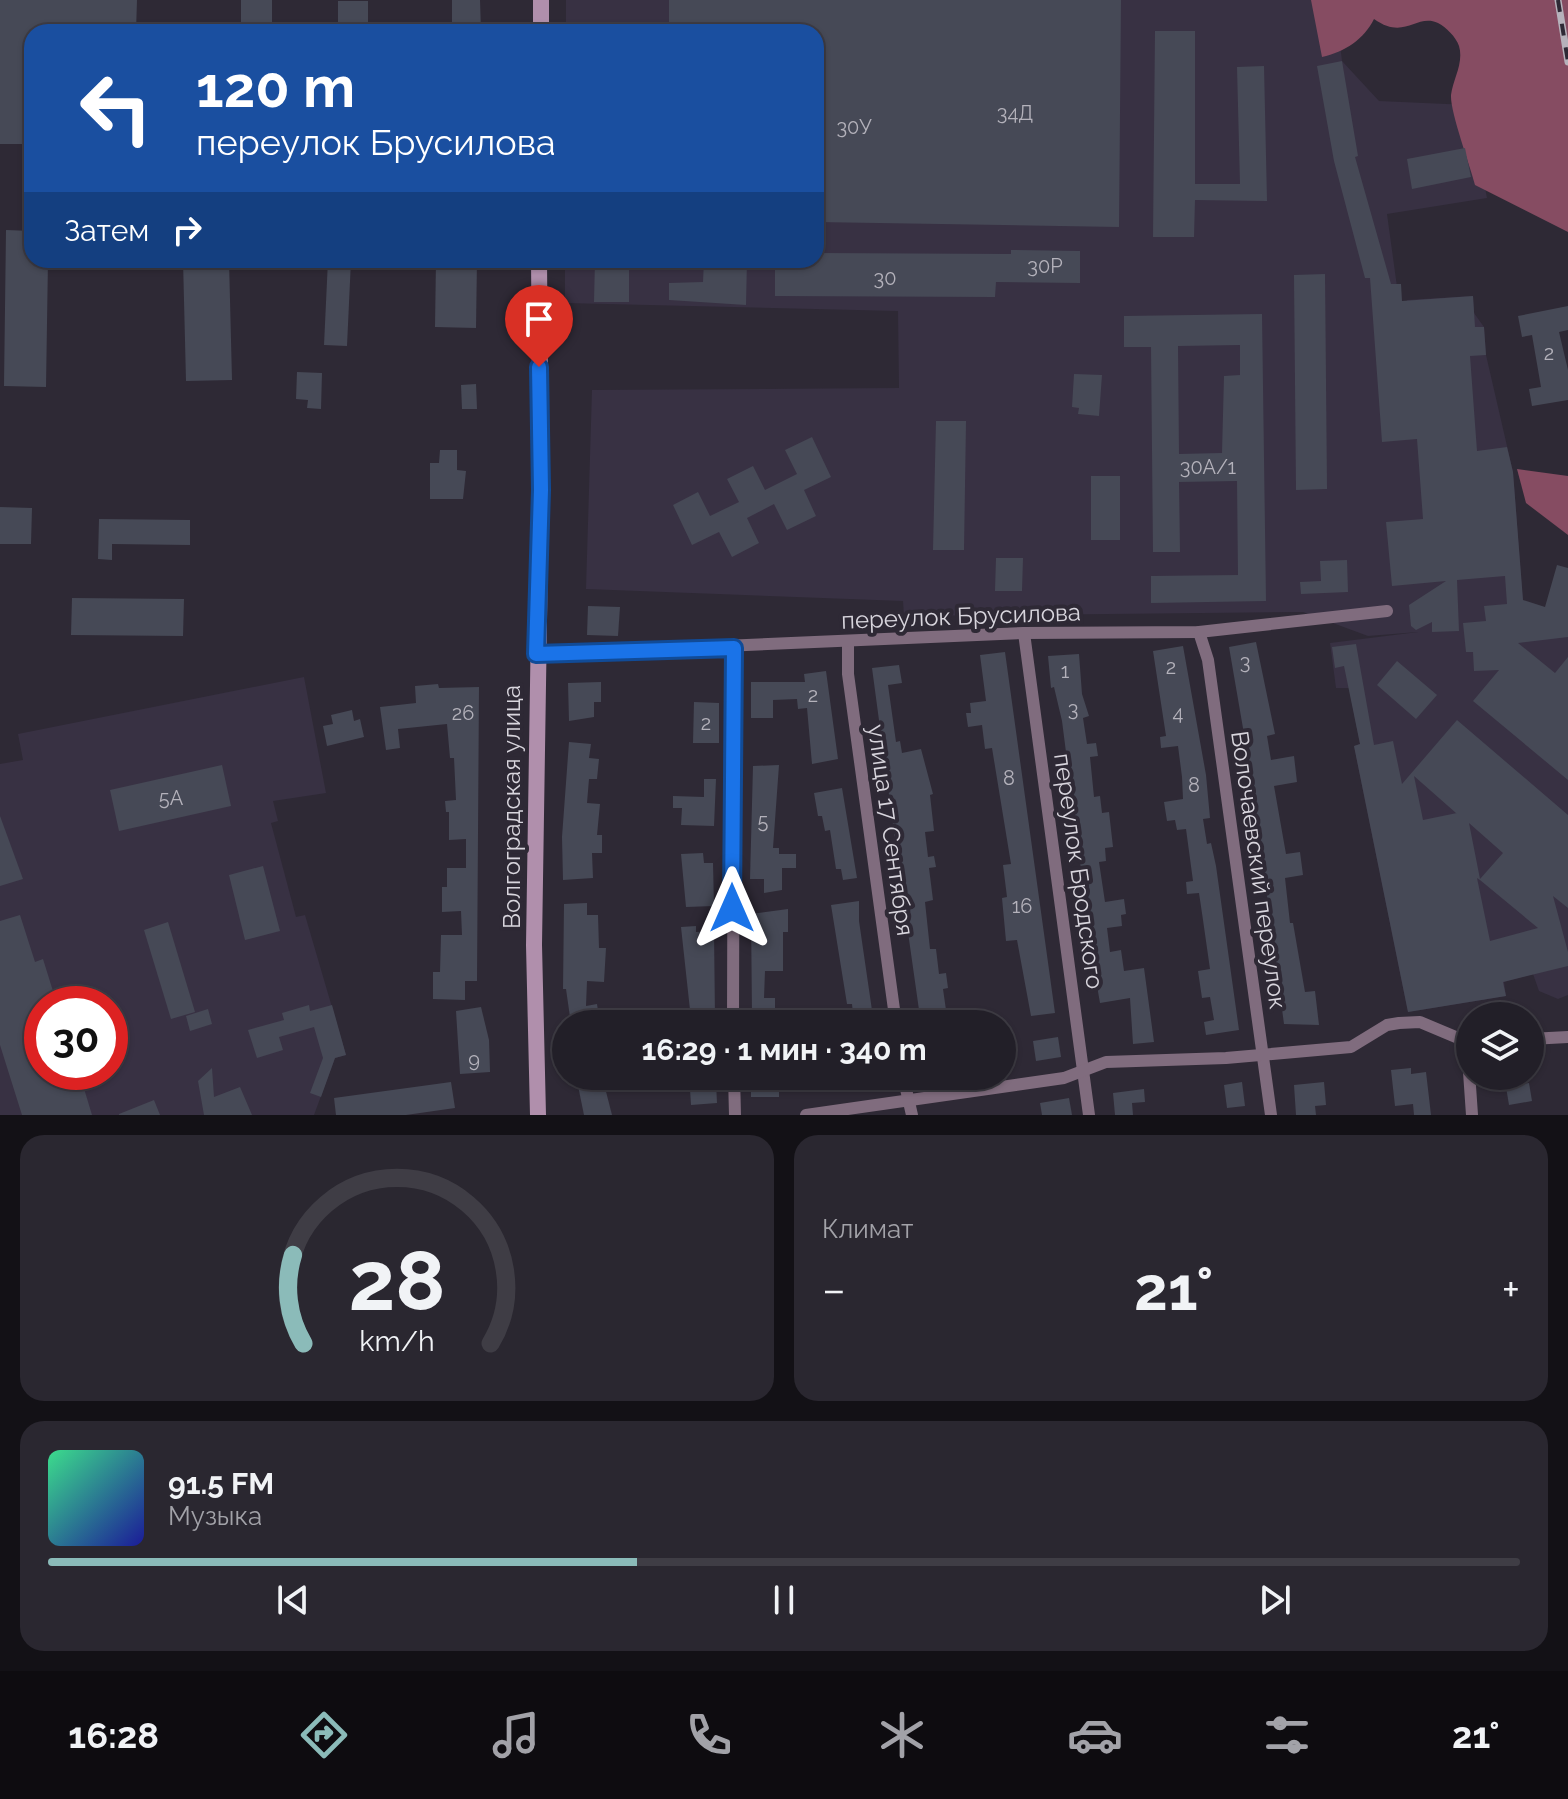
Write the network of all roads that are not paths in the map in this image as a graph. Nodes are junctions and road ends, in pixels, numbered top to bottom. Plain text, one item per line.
1 (541, 0) edge
2 (541, 24) edge
3 (539, 268) edge
4 (1387, 611) dead end
5 (1199, 632) junction
6 (1024, 633) junction
7 (848, 642) junction
8 (734, 648) junction
9 (536, 654) junction
10 (733, 1010) edge
11 (894, 1010) edge
12 (1456, 1036) edge
13 (1568, 1037) edge
14 (1544, 1038) edge
15 (1263, 1055) junction
16 (1082, 1071) junction
17 (734, 1090) edge
18 (1471, 1090) edge
19 (911, 1108) edge
20 (538, 1115) edge
21 (735, 1115) edge
22 (806, 1115) edge
23 (1089, 1115) edge
24 (1271, 1115) edge
25 (1472, 1115) edge

1 - 2 main road
3 - 9 main road, Волгоградская улица
4 - 5 street, переулок Брусилова
5 - 6 street, переулок Брусилова
5 - 15 street, Волочаевский переулок
6 - 7 street, переулок Брусилова
6 - 16 street, переулок Бродского
7 - 8 street, переулок Брусилова
7 - 11 street, улица 17 Сентября
8 - 9 street, переулок Брусилова
8 - 10 street
9 - 20 main road, Волгоградская улица
12 - 15 street
13 - 14 street
15 - 16 street
15 - 24 street, Волочаевский переулок
16 - 19 street
16 - 23 street, переулок Бродского
17 - 21 street
18 - 25 street
19 - 22 street

